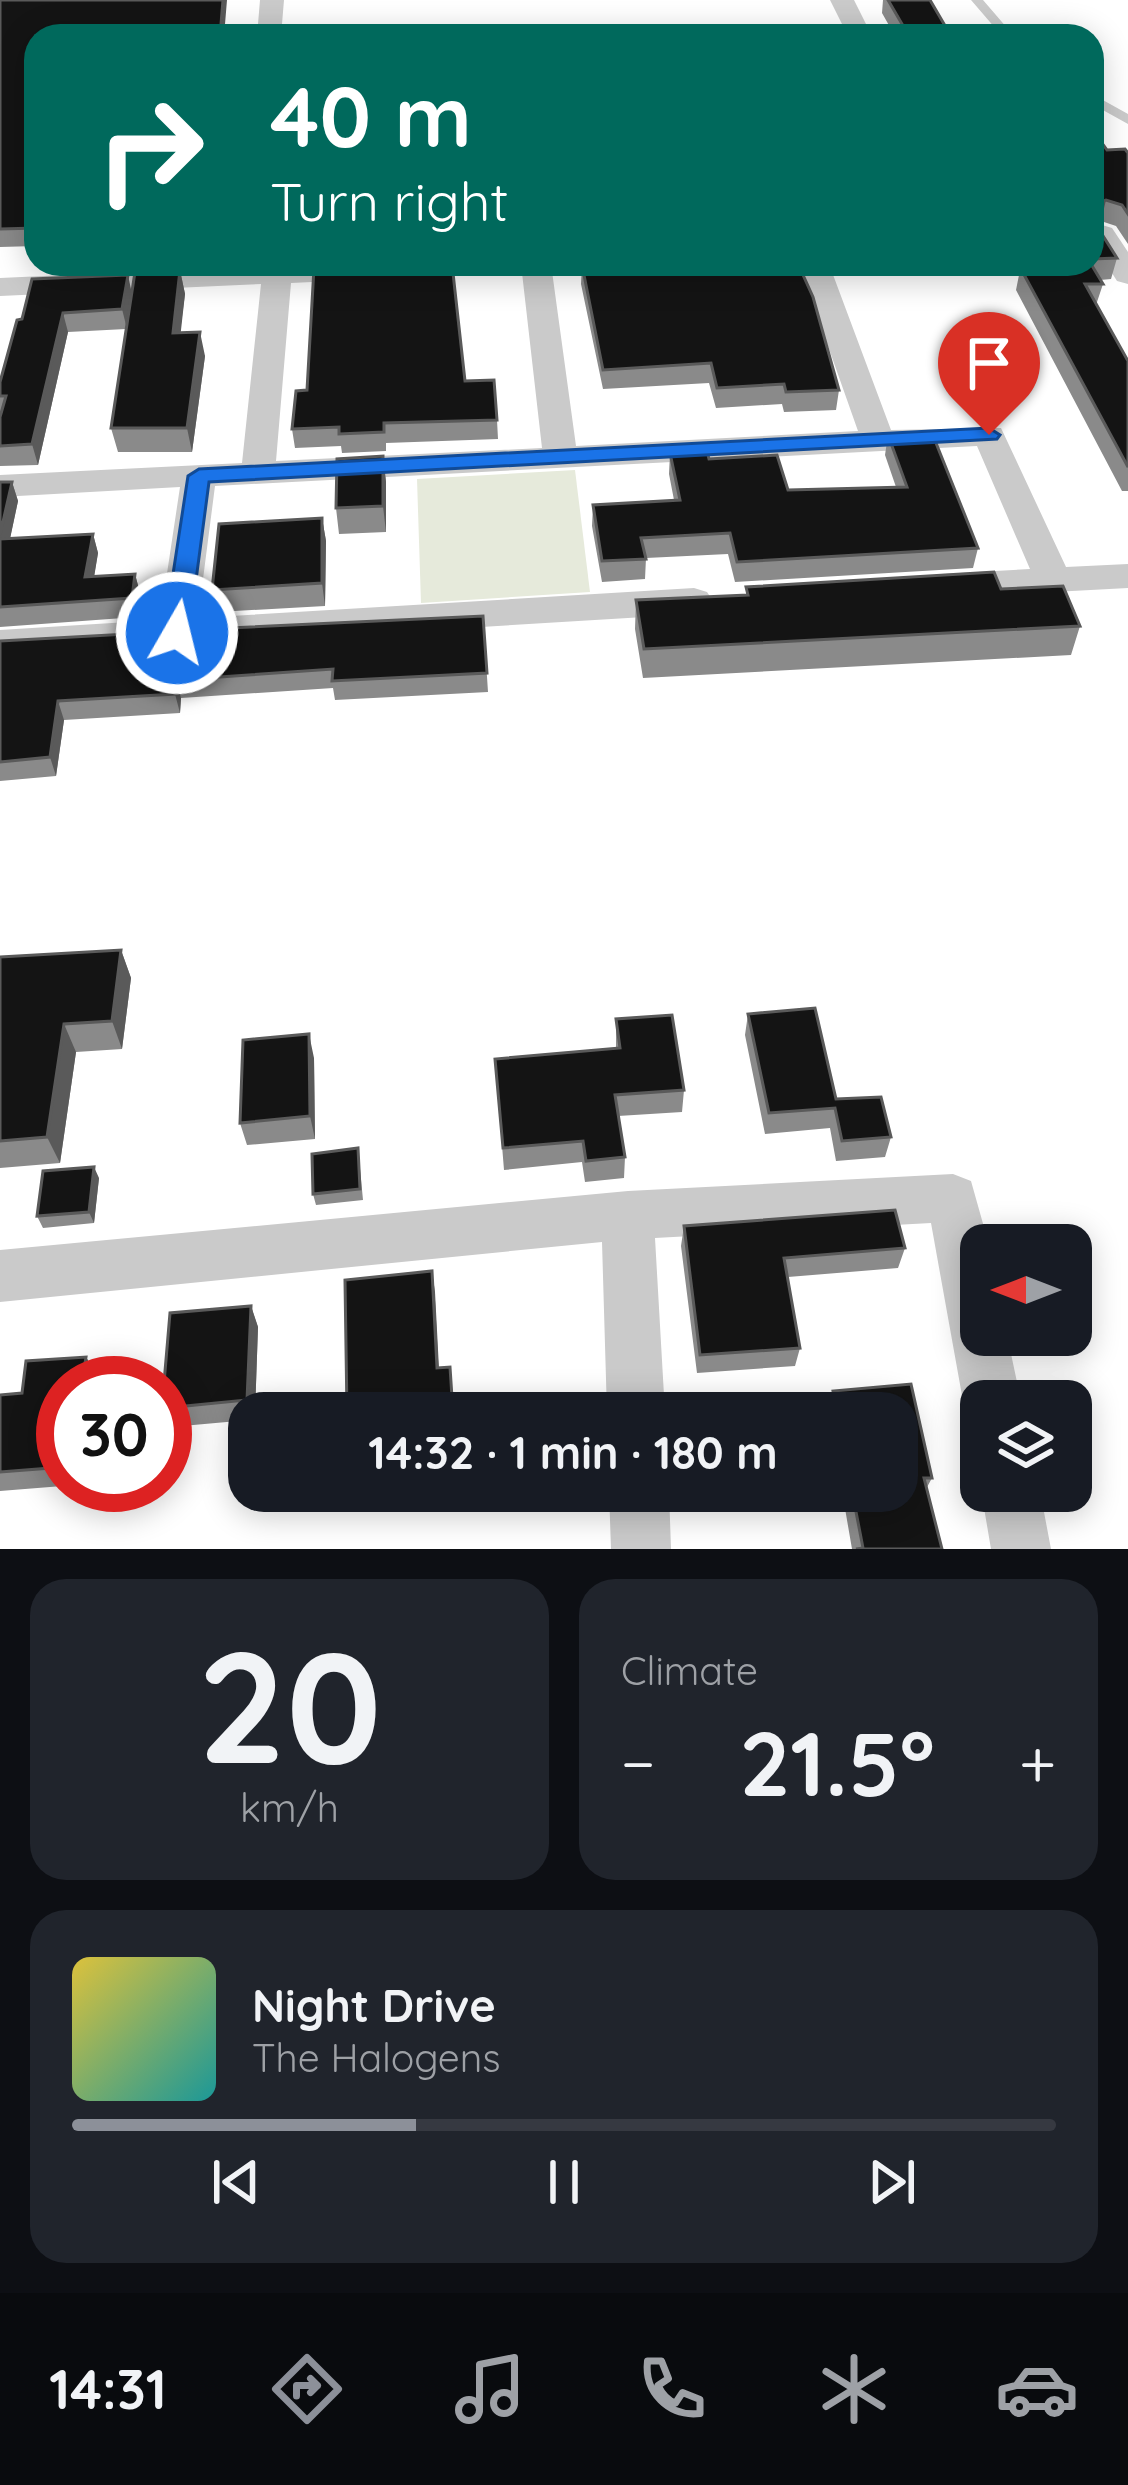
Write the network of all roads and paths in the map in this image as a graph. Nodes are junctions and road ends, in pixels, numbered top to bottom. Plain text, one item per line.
1 (976, 0) edge
2 (997, 24) edge
3 (1107, 234) edge
4 (1128, 275) edge
5 (206, 276) edge
6 (261, 276) edge
7 (538, 276) edge
8 (818, 276) edge
9 (9, 294) edge
10 (878, 439) junction
11 (560, 455) junction
12 (258, 472) junction
13 (199, 476) junction
14 (0, 487) edge
15 (1128, 576) edge
16 (1053, 580) junction
17 (911, 588) edge
18 (722, 600) edge
19 (177, 633) junction
20 (0, 644) edge
21 (628, 1215) junction
22 (0, 1276) edge
23 (988, 1380) edge
24 (635, 1392) edge
25 (640, 1512) edge
26 (1014, 1512) edge
27 (641, 1549) edge
28 (1021, 1549) edge

1 - 2 lane
3 - 4 street
5 - 9 street
6 - 12 street
7 - 11 street
8 - 10 street
10 - 11 street
10 - 16 street
11 - 12 street
12 - 13 street
13 - 14 street
13 - 19 street
15 - 16 street
16 - 17 street
18 - 19 street
19 - 20 street
21 - 22 street
21 - 23 street
21 - 24 street
25 - 27 street
26 - 28 street

